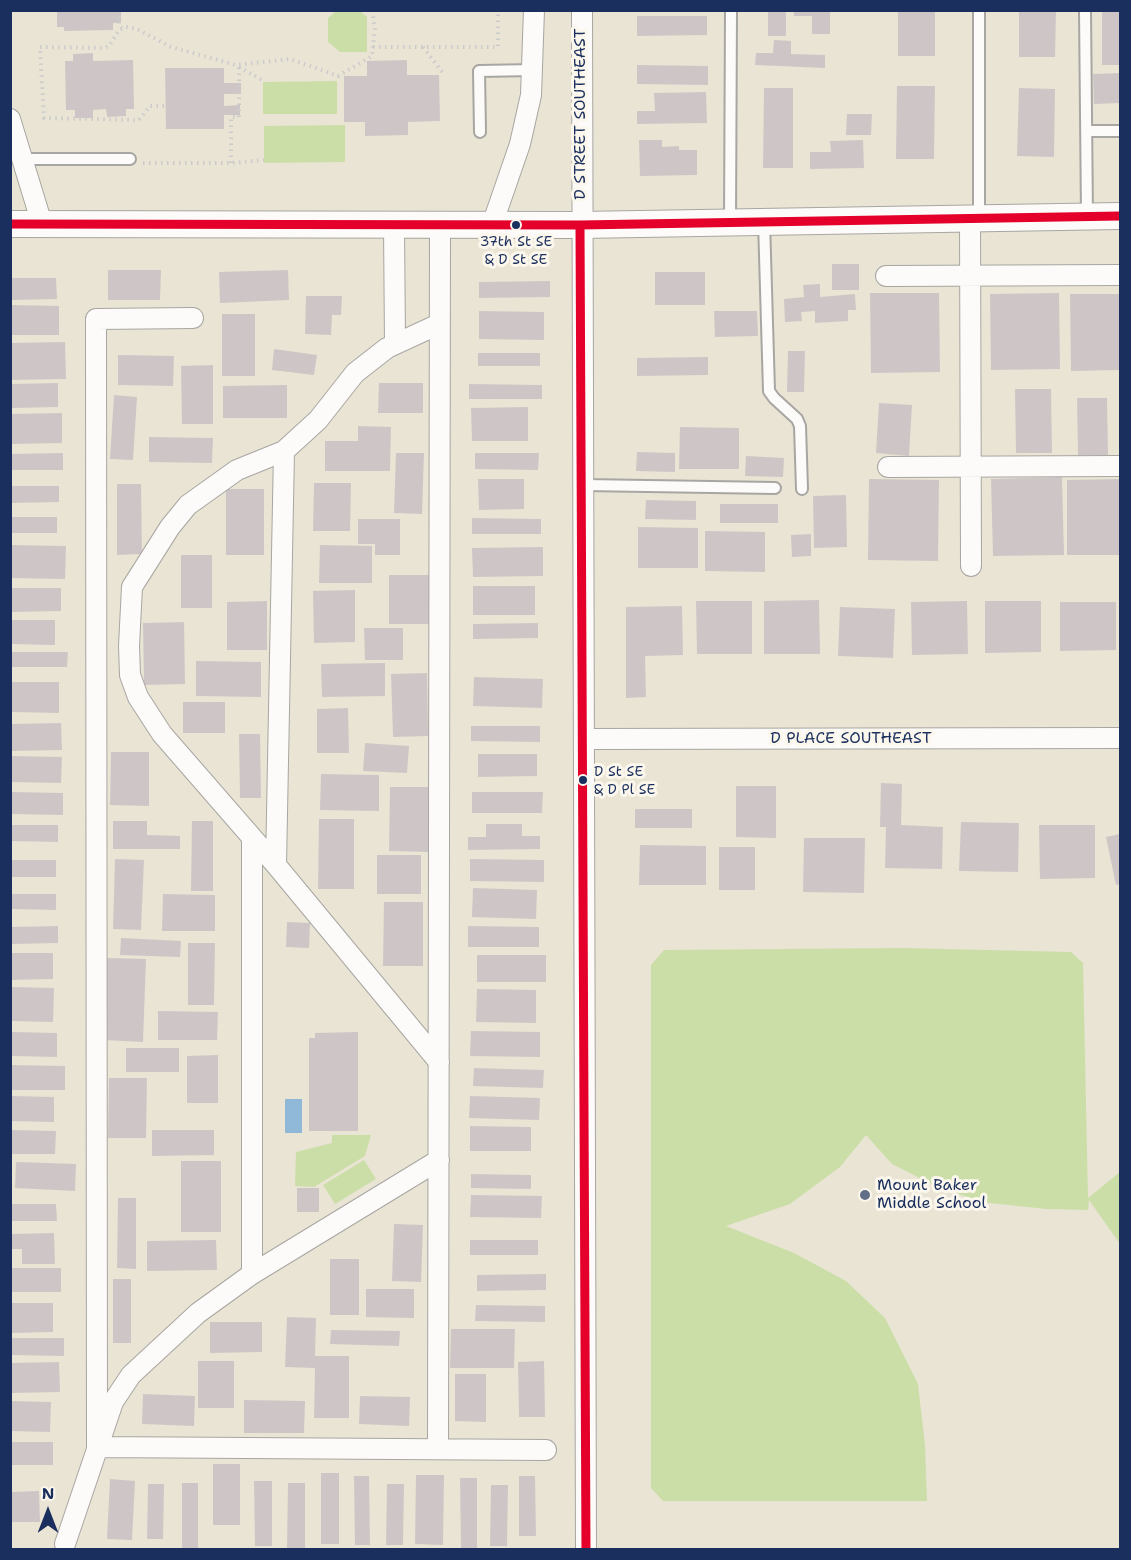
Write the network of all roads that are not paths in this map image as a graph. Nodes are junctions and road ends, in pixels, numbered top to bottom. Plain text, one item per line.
1 (534, 10) edge
2 (582, 10) edge
3 (731, 10) edge
4 (979, 10) edge
5 (1085, 10) edge
6 (534, 70) junction
7 (10, 119) edge
8 (1086, 131) junction
9 (1120, 131) edge
10 (480, 132) dead end
11 (22, 159) junction
12 (133, 161) road end
13 (1087, 216) junction
14 (1120, 216) edge
15 (975, 219) junction
16 (764, 221) junction
17 (730, 222) junction
18 (10, 224) edge
19 (42, 224) junction
20 (394, 225) junction
21 (440, 225) junction
22 (492, 225) junction
23 (580, 225) junction
24 (970, 275) junction
25 (1120, 275) edge
26 (886, 276) dead end
27 (194, 318) dead end
28 (439, 324) junction
29 (395, 344) junction
30 (284, 451) junction
31 (971, 466) junction
32 (1120, 466) edge
33 (888, 467) dead end
34 (583, 485) junction
35 (775, 488) dead end
36 (802, 489) dead end
37 (971, 567) dead end
38 (98, 586) junction
39 (132, 587) junction
40 (1118, 738) dead end
41 (584, 739) junction
42 (252, 840) junction
43 (276, 865) junction
44 (439, 1062) junction
45 (439, 1160) junction
46 (252, 1274) junction
47 (97, 1447) junction
48 (438, 1448) junction
49 (546, 1450) dead end
50 (65, 1544) dead end
51 (586, 1550) edge

1 - 6 street
2 - 23 street, D STREET SOUTHEAST
3 - 17 lane
4 - 15 lane
5 - 8 lane
6 - 10 lane
6 - 22 street
7 - 11 street
8 - 9 lane
8 - 13 lane
11 - 12 lane
11 - 19 street
13 - 14 street
13 - 15 street
15 - 16 street
15 - 24 street
16 - 17 street
16 - 36 lane
17 - 23 street
18 - 19 street
19 - 20 street
20 - 21 street
20 - 29 street
21 - 22 street
21 - 28 street
22 - 23 street
23 - 34 street, D STREET SOUTHEAST
24 - 25 street
24 - 26 street
24 - 31 street
27 - 38 street
28 - 29 street
28 - 44 street
29 - 30 street
30 - 39 street
30 - 43 street
31 - 32 street
31 - 33 street
31 - 37 street
34 - 35 lane
34 - 41 street, D STREET SOUTHEAST
38 - 39 street
38 - 47 street
39 - 42 street
40 - 41 street, D PLACE SOUTHEAST
41 - 51 street, D STREET SOUTHEAST
42 - 43 street
42 - 46 street
43 - 44 street
44 - 45 street
45 - 46 street
45 - 48 street
46 - 47 street
47 - 48 street
47 - 50 street
48 - 49 street

